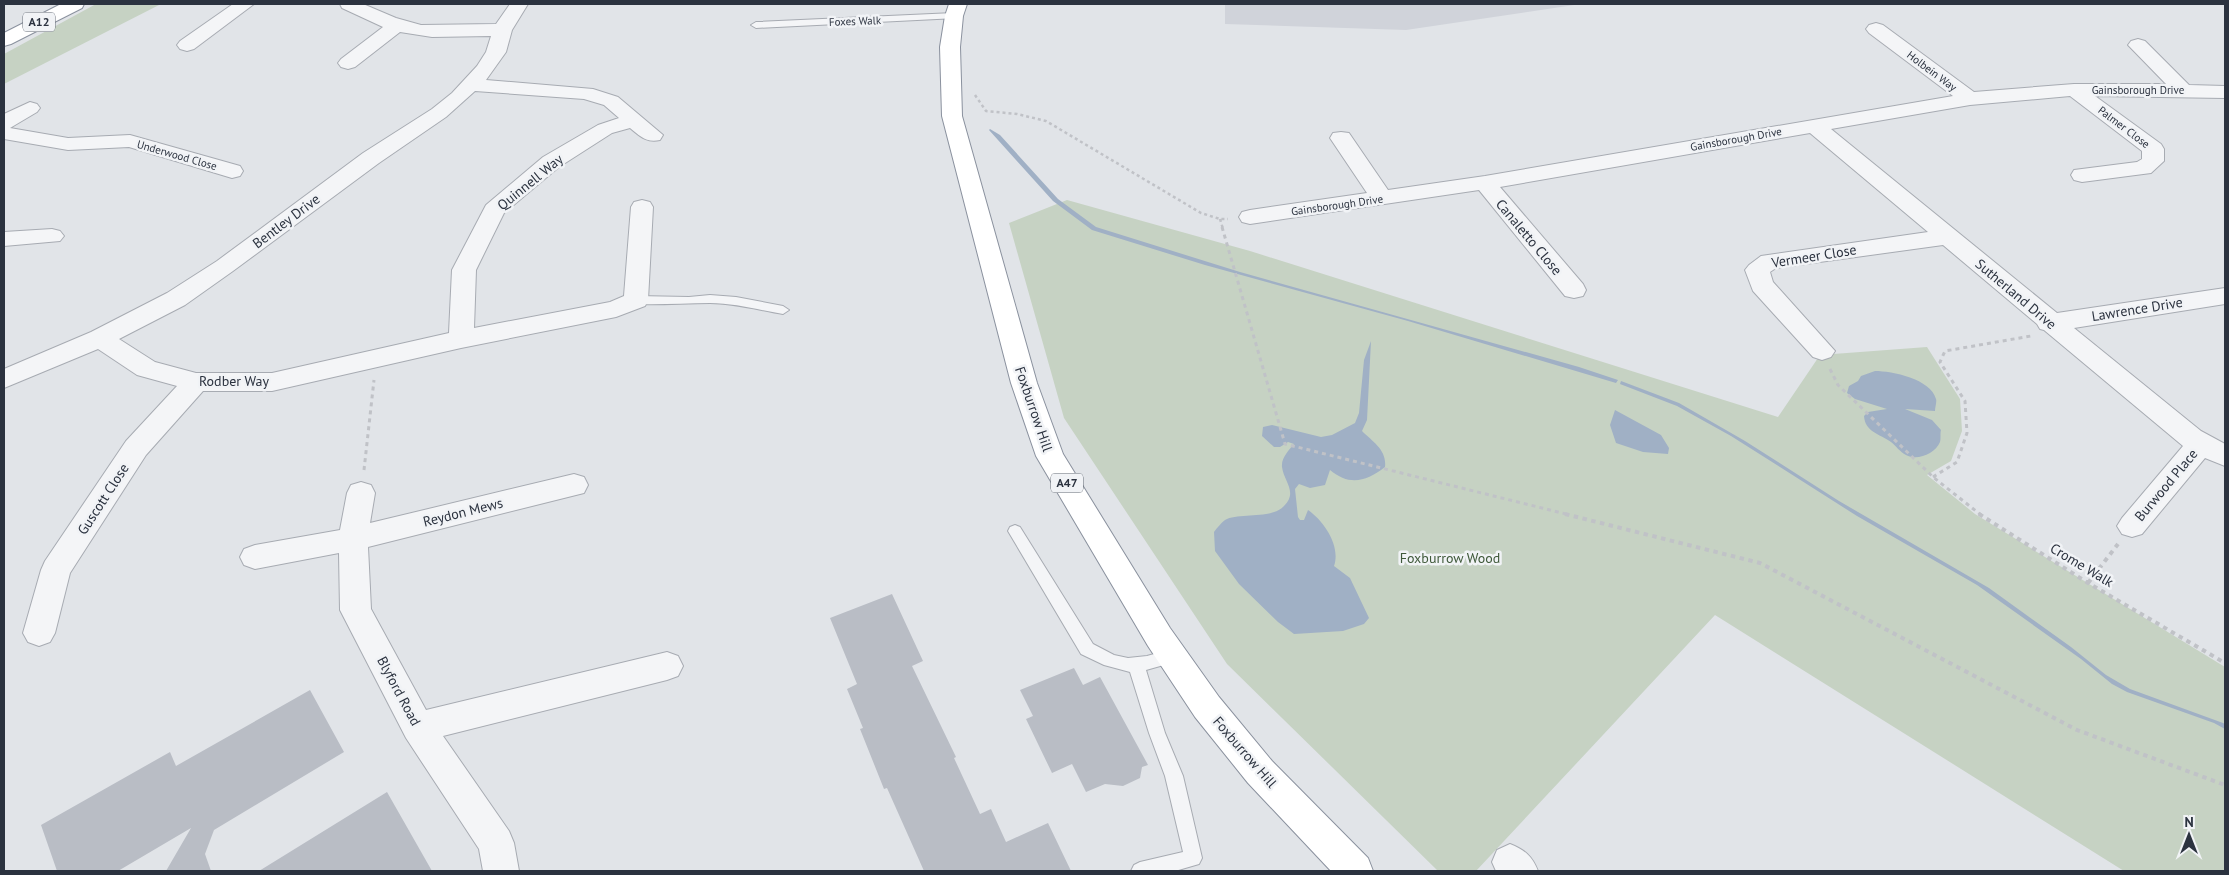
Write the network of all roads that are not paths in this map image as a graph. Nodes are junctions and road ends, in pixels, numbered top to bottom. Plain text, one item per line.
1 (75, 4) edge
2 (245, 4) edge
3 (349, 4) edge
4 (519, 4) edge
5 (956, 10) edge
6 (397, 25) junction
7 (756, 25) dead end
8 (502, 30) junction
9 (1875, 37) dead end
10 (4, 40) edge
11 (187, 45) dead end
12 (2138, 52) dead end
13 (348, 63) dead end
14 (471, 85) junction
15 (2074, 90) junction
16 (2183, 90) junction
17 (2225, 92) edge
18 (1970, 100) junction
19 (30, 108) dead end
20 (633, 120) junction
21 (4, 123) edge
22 (1813, 125) junction
23 (4, 132) edge
24 (652, 135) dead end
25 (1341, 138) dead end
26 (232, 171) dead end
27 (2082, 174) dead end
28 (1484, 183) junction
29 (1382, 198) junction
30 (642, 207) dead end
31 (1250, 217) road end
32 (52, 236) dead end
33 (1949, 237) junction
34 (4, 239) edge
35 (1574, 290) dead end
36 (2225, 296) edge
37 (626, 304) junction
38 (783, 310) dead end
39 (2050, 322) junction
40 (100, 338) junction
41 (461, 339) junction
42 (1822, 351) road end
43 (4, 379) edge
44 (196, 382) junction
45 (2201, 443) junction
46 (2225, 456) edge
47 (574, 485) dead end
48 (362, 493) road end
49 (2132, 526) road end
50 (1015, 531) dead end
51 (353, 539) junction
52 (255, 557) dead end
53 (39, 633) dead end
54 (1172, 656) junction
55 (1136, 665) junction
56 (667, 666) dead end
57 (418, 728) junction
58 (501, 871) edge
59 (1140, 871) edge
60 (1355, 871) edge

1 - 10 highway, A12
2 - 11 street
3 - 6 street
4 - 8 street, Bentley Drive
5 - 7 lane, Foxes Walk
5 - 54 highway, Foxburrow Hill / A47
6 - 8 street
6 - 13 street
8 - 14 street, Bentley Drive
9 - 18 street, Holbein Way
12 - 16 street
14 - 20 street
14 - 40 street, Bentley Drive
15 - 16 street, Gainsborough Drive
15 - 18 street, Gainsborough Drive
15 - 27 street, Palmer Close
16 - 17 street, Gainsborough Drive
18 - 22 street, Gainsborough Drive
19 - 21 street
20 - 24 street
20 - 41 street, Quinnell Way
22 - 28 street, Gainsborough Drive
22 - 33 street, Sutherland Drive
23 - 26 street, Underwood Close
25 - 29 street
28 - 29 street, Gainsborough Drive
28 - 35 street, Canaletto Close
29 - 31 street, Gainsborough Drive
30 - 37 street
32 - 34 street
33 - 39 street, Sutherland Drive
33 - 42 street, Vermeer Close
36 - 39 street, Lawrence Drive
37 - 38 lane
37 - 41 street, Rodber Way
39 - 45 street, Sutherland Drive
40 - 43 street, Bentley Drive
40 - 44 street, Rodber Way
41 - 44 street, Rodber Way
44 - 53 street, Guscott Close
45 - 46 street, Sutherland Drive
45 - 49 street, Burwood Place
47 - 51 street, Reydon Mews
48 - 51 street, Blyford Road
50 - 55 lane
51 - 52 street, Reydon Mews
51 - 57 street, Blyford Road
54 - 55 lane
54 - 60 highway, Foxburrow Hill / A47
55 - 59 lane
56 - 57 street
57 - 58 street, Blyford Road

